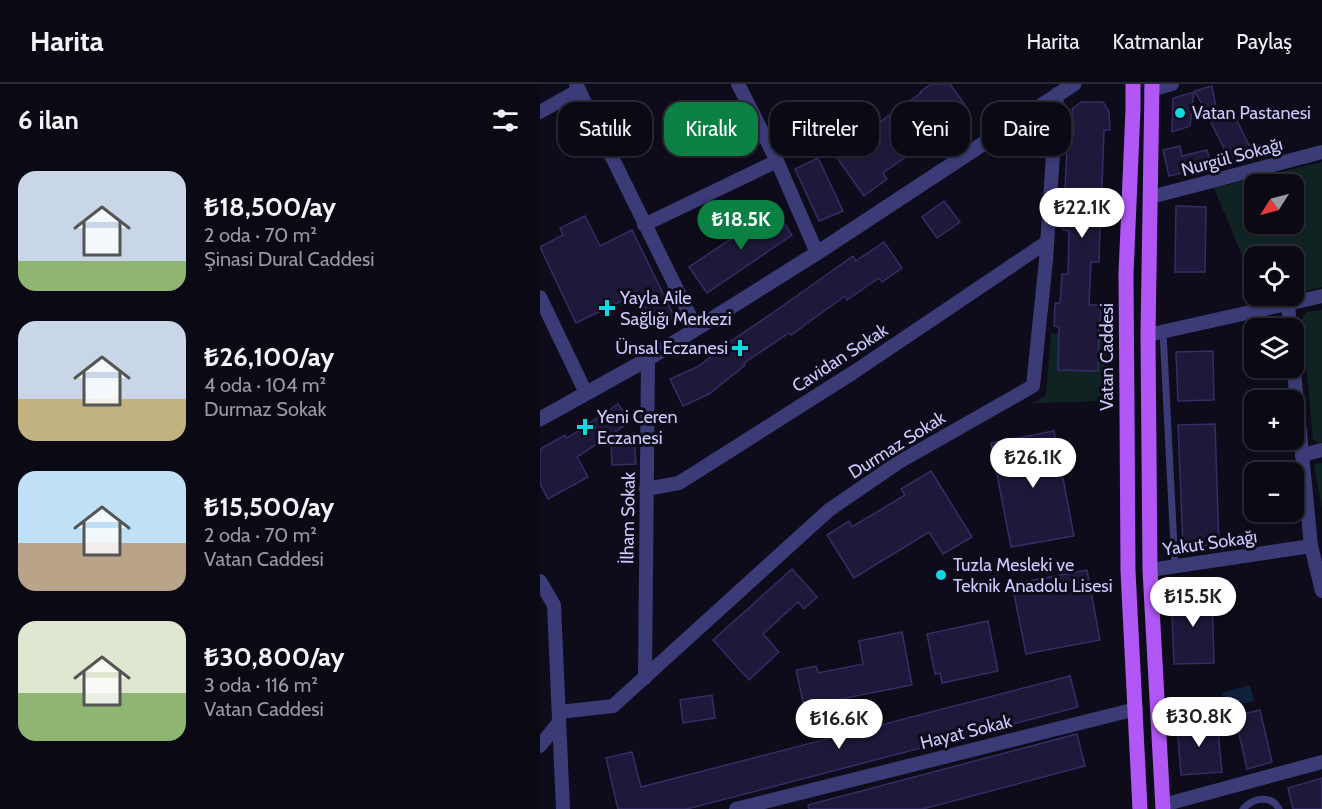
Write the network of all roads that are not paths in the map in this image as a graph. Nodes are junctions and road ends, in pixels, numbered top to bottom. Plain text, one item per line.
1 (738, 84) edge
2 (1074, 84) edge
3 (1133, 84) edge
4 (1172, 84) edge
5 (577, 87) edge
6 (1152, 87) edge
7 (1057, 94) junction
8 (540, 112) edge
9 (1322, 152) edge
10 (777, 161) junction
11 (1151, 197) junction
12 (644, 225) junction
13 (1047, 242) junction
14 (817, 253) junction
15 (1322, 296) edge
16 (540, 297) edge
17 (1304, 300) edge
18 (1279, 306) edge
19 (696, 328) junction
20 (1156, 333) junction
21 (648, 359) junction
22 (1295, 378) edge
23 (586, 393) junction
24 (540, 419) edge
25 (1322, 450) edge
26 (1302, 455) junction
27 (646, 489) junction
28 (1311, 546) junction
29 (1175, 566) junction
30 (1150, 570) junction
31 (540, 581) edge
32 (1322, 591) edge
33 (645, 678) junction
34 (1136, 709) junction
35 (559, 717) junction
36 (540, 746) edge
37 (1322, 762) edge
38 (1163, 807) edge
39 (563, 809) edge
40 (736, 809) edge
41 (1140, 809) edge
42 (1244, 809) edge
43 (1279, 809) edge

1 - 10 street
2 - 7 street
3 - 34 main road, Vatan Caddesi
4 - 6 street
5 - 8 street
5 - 12 street
6 - 11 main road
7 - 13 street, Durmaz Sokak
7 - 14 street
9 - 11 street, Nurgül Sokağı
10 - 12 street
10 - 14 street
11 - 20 main road
12 - 19 street
13 - 27 street, Cavidan Sokak
13 - 33 street, Durmaz Sokak
14 - 19 street
15 - 17 street
16 - 23 street
18 - 20 street
19 - 21 street
20 - 29 lane
20 - 30 main road
21 - 23 street
21 - 27 street, İlham Sokak
22 - 26 street
23 - 24 street
25 - 26 street
26 - 28 street
27 - 33 street, İlham Sokak
28 - 29 street, Yakut Sokağı
28 - 32 street
29 - 30 street, Yakut Sokağı
30 - 38 main road
31 - 35 street
33 - 35 street, Durmaz Sokak
34 - 40 street, Hayat Sokak
34 - 41 main road, Vatan Caddesi
35 - 36 street
35 - 39 street
37 - 38 street
42 - 43 lane

